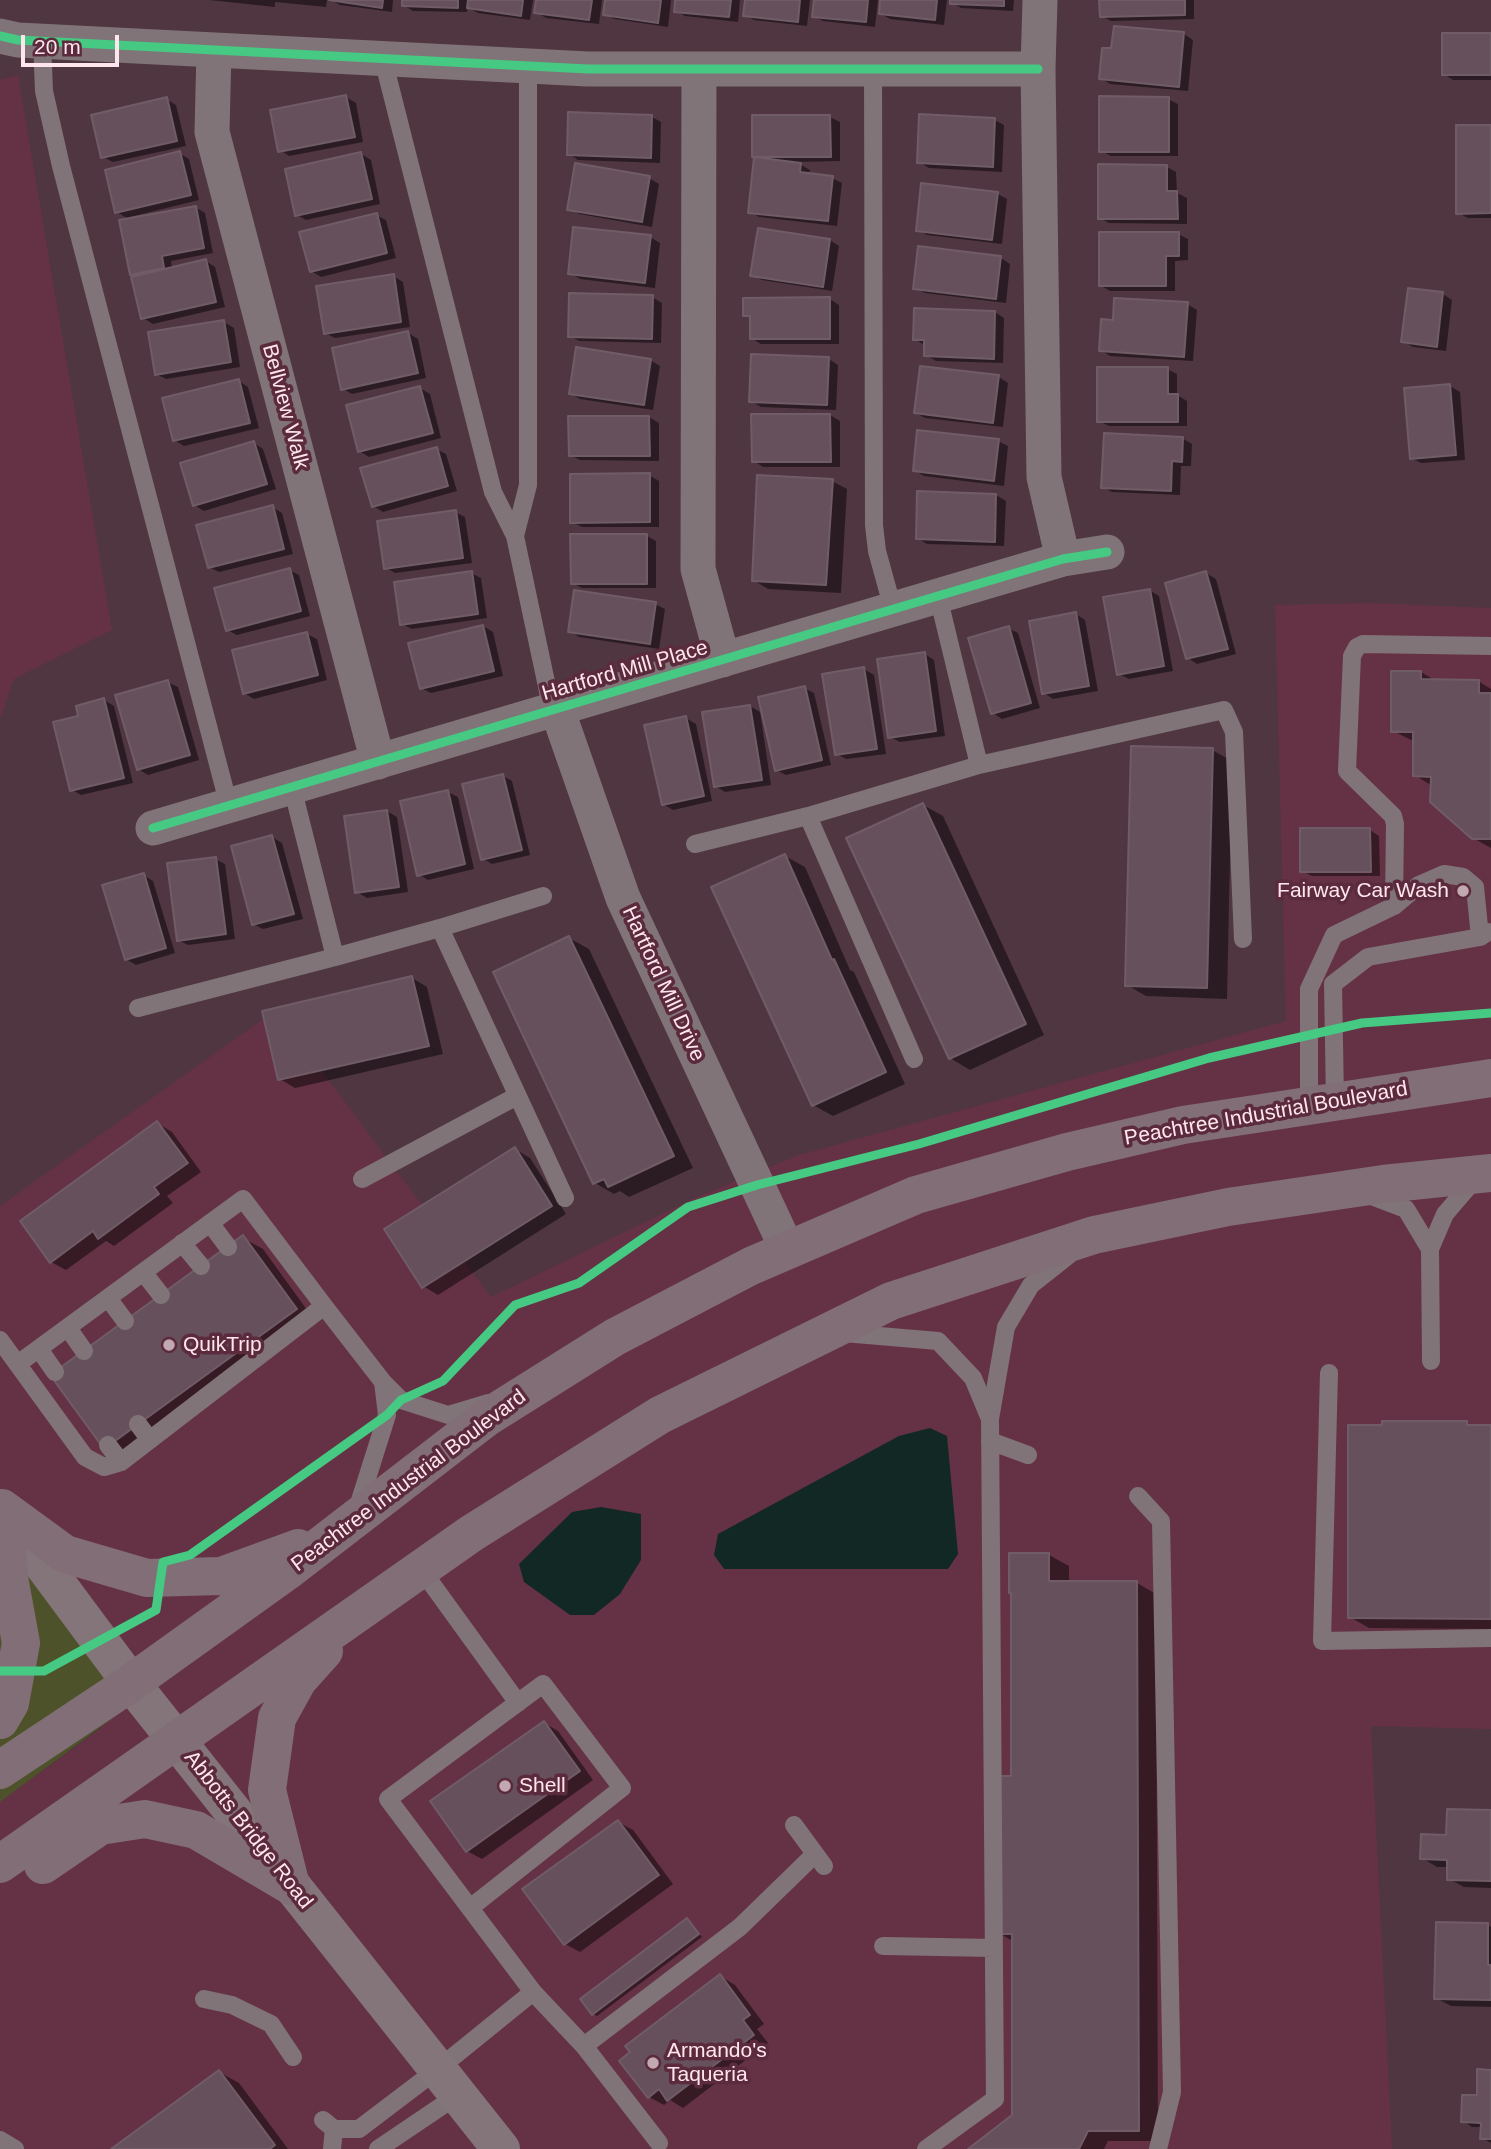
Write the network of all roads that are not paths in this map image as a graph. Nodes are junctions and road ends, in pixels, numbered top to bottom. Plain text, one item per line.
1 (1040, 0) edge
2 (0, 36) edge
3 (41, 41) junction
4 (214, 50) junction
5 (383, 58) junction
6 (528, 66) junction
7 (699, 69) junction
8 (873, 69) junction
9 (1038, 69) junction
10 (515, 536) junction
11 (1107, 552) dead end
12 (1063, 559) junction
13 (937, 596) junction
14 (893, 609) junction
15 (1491, 646) edge
16 (723, 660) junction
17 (555, 710) junction
18 (378, 762) junction
19 (979, 765) junction
20 (292, 788) junction
21 (229, 806) junction
22 (808, 816) junction
23 (153, 828) dead end
24 (695, 844) dead end
25 (543, 896) dead end
26 (1394, 905) junction
27 (440, 928) junction
28 (1486, 934) edge
29 (1243, 939) dead end
30 (335, 957) junction
31 (138, 1009) dead end
32 (914, 1059) dead end
33 (1491, 1078) edge
34 (517, 1096) junction
35 (1322, 1102) junction
36 (1485, 1174) edge
37 (362, 1179) dead end
38 (1352, 1188) junction
39 (565, 1198) dead end
40 (210, 1223) junction
41 (1094, 1236) junction
42 (182, 1243) junction
43 (228, 1247) dead end
44 (1430, 1249) junction
45 (788, 1251) junction
46 (201, 1266) dead end
47 (142, 1272) junction
48 (161, 1295) dead end
49 (108, 1297) junction
50 (324, 1306) junction
51 (125, 1321) dead end
52 (68, 1328) junction
53 (828, 1332) junction
54 (0, 1340) edge
55 (39, 1349) junction
56 (84, 1351) dead end
57 (1431, 1361) dead end
58 (19, 1363) junction
59 (55, 1372) dead end
60 (1329, 1373) dead end
61 (383, 1382) junction
62 (528, 1392) junction
63 (990, 1419) junction
64 (138, 1424) dead end
65 (149, 1440) junction
66 (990, 1441) junction
67 (108, 1445) dead end
68 (1028, 1455) dead end
69 (121, 1462) junction
70 (1138, 1496) dead end
71 (1, 1507) edge
72 (345, 1527) junction
73 (421, 1569) junction
74 (354, 1616) junction
75 (1491, 1638) edge
76 (131, 1683) junction
77 (518, 1703) junction
78 (0, 1720) edge
79 (176, 1739) junction
80 (0, 1770) edge
81 (794, 1825) dead end
82 (0, 1864) edge
83 (0, 1884) edge
84 (291, 1886) junction
85 (470, 1908) junction
86 (883, 1946) dead end
87 (994, 1948) junction
88 (533, 1992) junction
89 (204, 1999) dead end
90 (584, 2046) junction
91 (293, 2057) dead end
92 (448, 2082) junction
93 (0, 2140) edge
94 (659, 2143) dead end
95 (15, 2149) edge
96 (332, 2149) edge
97 (378, 2149) edge
98 (501, 2149) edge
99 (926, 2149) edge
100 (1158, 2149) edge

1 - 9 street
2 - 3 street
3 - 4 street
3 - 21 lane
4 - 5 street
4 - 18 street, Bellview Walk
5 - 6 street
5 - 10 lane
6 - 7 street
6 - 10 lane
7 - 8 street
7 - 16 street
8 - 9 street
8 - 14 lane
9 - 12 street
10 - 17 lane
11 - 12 street, Hartford Mill Place
12 - 13 street, Hartford Mill Place
13 - 14 street, Hartford Mill Place
13 - 19 lane
14 - 16 street, Hartford Mill Place
15 - 26 lane
16 - 17 street, Hartford Mill Place
17 - 18 street, Hartford Mill Place
17 - 45 street, Hartford Mill Drive
18 - 20 street, Hartford Mill Place
19 - 22 lane
19 - 29 lane
20 - 21 street, Hartford Mill Place
20 - 30 lane
21 - 23 street, Hartford Mill Place
22 - 24 lane
22 - 32 lane
25 - 27 lane
26 - 28 lane
26 - 35 lane
27 - 30 lane
27 - 34 lane
28 - 35 lane
30 - 31 lane
33 - 35 highway, Peachtree Industrial Boulevard
34 - 37 lane
34 - 39 lane
35 - 45 highway, Peachtree Industrial Boulevard
36 - 38 highway
36 - 44 lane
38 - 41 highway
38 - 44 lane
40 - 42 lane
40 - 43 lane
40 - 50 lane
41 - 53 highway
41 - 63 lane
42 - 46 lane
42 - 47 lane
44 - 57 lane
45 - 62 highway, Peachtree Industrial Boulevard
47 - 48 lane
47 - 49 lane
49 - 51 lane
49 - 52 lane
50 - 61 lane
50 - 65 lane
52 - 55 lane
52 - 56 lane
53 - 63 lane
53 - 73 highway
54 - 58 lane
55 - 58 lane
55 - 59 lane
58 - 69 lane
60 - 75 lane
61 - 62 lane
61 - 72 lane
62 - 72 highway, Peachtree Industrial Boulevard
63 - 66 lane
64 - 65 lane
65 - 69 lane
66 - 68 lane
66 - 87 lane
67 - 69 lane
70 - 100 lane
71 - 72 highway
71 - 76 main road, Abbotts Bridge Road
71 - 78 highway
72 - 76 highway, Peachtree Industrial Boulevard
73 - 74 highway
73 - 77 lane
74 - 79 highway
74 - 84 highway
76 - 79 main road, Abbotts Bridge Road
76 - 80 highway, Peachtree Industrial Boulevard
77 - 85 lane
77 - 85 lane
79 - 82 highway
79 - 84 main road, Abbotts Bridge Road
81 - 90 lane
83 - 84 highway
84 - 92 main road, Abbotts Bridge Road
85 - 88 lane
86 - 87 lane
87 - 99 lane
88 - 90 lane
88 - 92 lane
89 - 91 lane
90 - 94 lane
92 - 96 lane
92 - 97 lane
92 - 98 main road, Abbotts Bridge Road
93 - 95 lane

